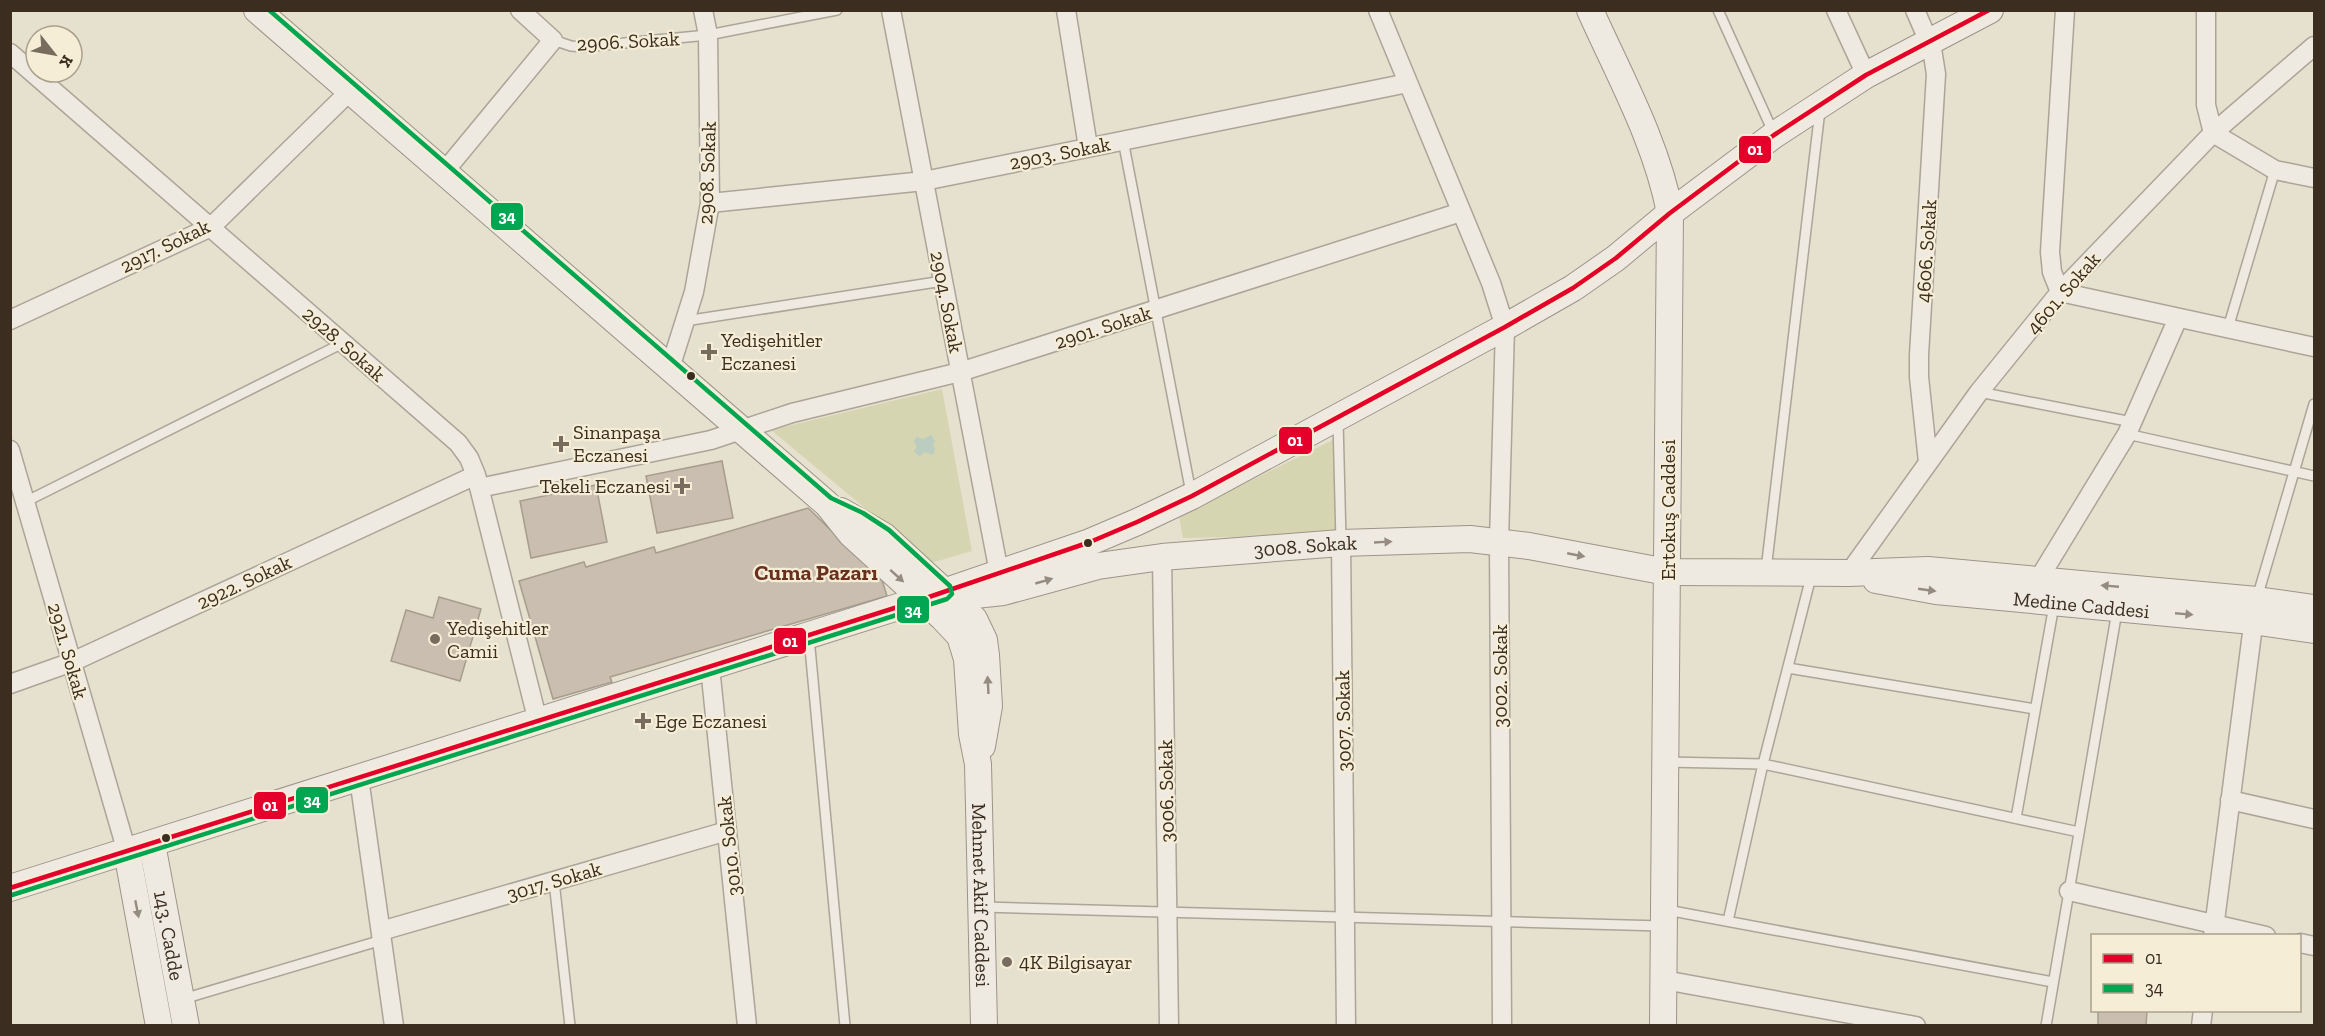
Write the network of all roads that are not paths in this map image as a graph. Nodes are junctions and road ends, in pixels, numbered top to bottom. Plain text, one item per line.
1 (257, 10) edge
2 (520, 10) edge
3 (703, 10) edge
4 (837, 10) edge
5 (891, 10) edge
6 (1066, 10) edge
7 (1378, 10) edge
8 (1590, 10) edge
9 (1718, 10) edge
10 (1836, 10) edge
11 (1915, 10) edge
12 (1990, 10) edge
13 (2065, 10) edge
14 (2206, 10) edge
15 (708, 35) junction
16 (553, 40) junction
17 (1929, 40) junction
18 (2314, 46) edge
19 (10, 53) edge
20 (1866, 75) junction
21 (1408, 83) junction
22 (350, 91) junction
23 (1821, 105) junction
24 (2213, 133) junction
25 (1774, 135) junction
26 (1123, 140) junction
27 (1088, 147) junction
28 (2275, 170) junction
29 (444, 172) junction
30 (2314, 178) edge
31 (924, 181) junction
32 (710, 203) junction
33 (1461, 212) junction
34 (1670, 213) junction
35 (210, 227) junction
36 (943, 281) junction
37 (2060, 292) junction
38 (1156, 310) junction
39 (2178, 318) junction
40 (10, 320) edge
41 (685, 321) junction
42 (1504, 327) junction
43 (2228, 328) junction
44 (343, 343) junction
45 (2314, 347) edge
46 (670, 368) junction
47 (960, 372) junction
48 (1979, 392) junction
49 (2314, 404) edge
50 (1338, 417) junction
51 (2129, 428) junction
52 (742, 430) junction
53 (10, 450) edge
54 (1928, 462) junction
55 (2294, 473) junction
56 (2314, 476) edge
57 (478, 481) junction
58 (1192, 496) junction
59 (26, 502) junction
60 (1499, 541) junction
61 (1341, 543) junction
62 (1162, 557) junction
63 (1667, 572) junction
64 (1766, 573) junction
65 (1812, 573) junction
66 (1849, 573) junction
67 (2038, 580) junction
68 (1001, 583) junction
69 (934, 596) junction
70 (2054, 602) junction
71 (2118, 608) junction
72 (2314, 608) edge
73 (2255, 610) junction
74 (2314, 630) edge
75 (809, 636) junction
76 (986, 655) junction
77 (72, 662) junction
78 (710, 667) junction
79 (1788, 668) junction
80 (10, 684) edge
81 (2035, 709) junction
82 (538, 722) junction
83 (1666, 762) junction
84 (978, 764) junction
85 (1763, 764) junction
86 (359, 778) junction
87 (2230, 800) junction
88 (2016, 818) junction
89 (2314, 819) edge
90 (727, 831) junction
91 (2079, 832) junction
92 (152, 844) junction
93 (127, 852) junction
94 (554, 882) junction
95 (10, 888) edge
96 (2069, 891) junction
97 (981, 907) junction
98 (1168, 912) junction
99 (1345, 917) junction
100 (1664, 917) junction
101 (1501, 921) junction
102 (1728, 921) junction
103 (2213, 930) edge
104 (2248, 934) edge
105 (381, 935) junction
106 (1664, 980) junction
107 (2054, 982) junction
108 (181, 999) junction
109 (1845, 1019) edge
110 (159, 1026) edge
111 (186, 1026) edge
112 (394, 1026) edge
113 (570, 1026) edge
114 (747, 1026) edge
115 (845, 1026) edge
116 (984, 1026) edge
117 (1169, 1026) edge
118 (1346, 1026) edge
119 (1502, 1026) edge
120 (1664, 1026) edge
121 (1916, 1026) edge
122 (2046, 1026) edge

1 - 22 street, Mehmet Akif Caddesi
2 - 16 street
3 - 15 street, 2908. Sokak
4 - 15 lane, 2906. Sokak
5 - 31 street, 2904. Sokak
6 - 27 street
7 - 21 street, 3002. Sokak
8 - 34 street, Ertokuş Caddesi
9 - 25 lane
10 - 20 street
11 - 17 street, 4606. Sokak
12 - 17 street
13 - 37 street
14 - 24 street
15 - 16 lane, 2906. Sokak
15 - 32 street, 2908. Sokak
16 - 29 street, 2906. Sokak
17 - 20 street
17 - 54 street, 4606. Sokak
18 - 24 street, 4601. Sokak
19 - 35 street, 2928. Sokak
20 - 23 street
21 - 26 street, 2903. Sokak
21 - 33 street, 3002. Sokak
22 - 29 street, Mehmet Akif Caddesi
22 - 35 street, 2917. Sokak
23 - 25 street
23 - 64 lane
24 - 28 street
24 - 37 street, 4601. Sokak
25 - 34 street
26 - 27 street, 2903. Sokak
26 - 38 lane
27 - 31 street, 2903. Sokak
28 - 30 street
28 - 43 lane
29 - 46 street, Mehmet Akif Caddesi
31 - 32 street, 2903. Sokak
31 - 36 street, 2904. Sokak
32 - 41 street, 2908. Sokak
33 - 38 street, 2901. Sokak
33 - 42 street, 3002. Sokak
34 - 42 street
34 - 63 street, Ertokuş Caddesi
35 - 40 street, 2917. Sokak
35 - 44 street, 2928. Sokak
36 - 41 lane
36 - 47 street, 2904. Sokak
37 - 39 street
37 - 48 street, 4601. Sokak
38 - 47 street, 2901. Sokak
38 - 58 lane
39 - 43 street
39 - 51 street
41 - 46 street, 2908. Sokak
42 - 50 street
42 - 60 street, 3002. Sokak
43 - 45 street
44 - 57 street, 2928. Sokak
44 - 59 lane
46 - 52 street, Mehmet Akif Caddesi
47 - 52 street, 2901. Sokak
47 - 68 street, 2904. Sokak
48 - 51 lane
48 - 54 street, 4601. Sokak
49 - 55 lane
50 - 58 street
50 - 61 lane, 3007. Sokak
51 - 55 lane
51 - 67 street
52 - 57 street, 2922. Sokak
52 - 69 street, Mehmet Akif Caddesi
53 - 59 street, 2921. Sokak
54 - 66 street, 4601. Sokak
55 - 56 lane
55 - 73 lane
57 - 77 street, 2922. Sokak
57 - 82 street, 2928. Sokak
58 - 68 street
59 - 77 street, 2921. Sokak
61 -> 60 street, 3008. Sokak
60 -> 63 street, 3008. Sokak
60 - 101 street, 3002. Sokak
61 - 62 street, 3008. Sokak
61 - 99 street, 3007. Sokak
68 -> 62 street, 3008. Sokak
62 - 98 street, 3006. Sokak
63 - 64 street, Medine Caddesi
63 - 83 street, Ertokuş Caddesi
64 - 65 street, Medine Caddesi
65 - 66 street, Medine Caddesi
65 - 79 lane
66 - 67 street, Medine Caddesi
66 -> 70 street, Medine Caddesi
73 -> 67 street, Medine Caddesi
68 - 69 street
68 - 76 street
69 - 75 street
69 - 76 street, Mehmet Akif Caddesi
69 - 84 street, Mehmet Akif Caddesi
70 - 71 street, Medine Caddesi
70 - 81 lane
71 -> 73 street, Medine Caddesi
71 - 91 lane
72 - 73 street, Medine Caddesi
73 - 74 street, Medine Caddesi
73 - 87 street
75 - 78 street
75 - 115 lane
84 -> 76 street, Mehmet Akif Caddesi
77 - 80 street, 2922. Sokak
77 - 93 street, 2921. Sokak
78 - 82 street
78 - 90 street, 3010. Sokak
79 - 81 lane
79 - 85 lane
81 - 88 lane
82 - 86 street
83 - 85 lane
83 - 100 street, Ertokuş Caddesi
84 - 97 street, Mehmet Akif Caddesi
85 - 88 lane
85 - 102 lane
86 - 92 street
86 - 105 street
87 - 89 street
87 - 103 street
88 - 91 lane
90 - 94 street, 3017. Sokak
90 - 114 street, 3010. Sokak
91 - 96 lane
92 - 93 street
92 - 108 street, 143. Cadde
93 - 95 street
93 -> 110 street, 143. Cadde
94 - 105 street, 3017. Sokak
94 - 113 lane
96 - 103 street
96 - 107 lane
97 - 98 lane
97 - 116 street, Mehmet Akif Caddesi
98 - 99 lane
98 - 117 street, 3006. Sokak
99 - 101 lane
99 - 118 street, 3007. Sokak
100 - 101 lane
100 - 102 lane
100 - 106 street, Ertokuş Caddesi
101 - 119 street, 3002. Sokak
102 - 107 lane
103 - 104 street
105 - 108 lane, 3017. Sokak
105 - 112 street
106 - 109 street
106 - 120 street, Ertokuş Caddesi
107 - 122 lane
108 - 111 street, 143. Cadde
109 - 121 street

